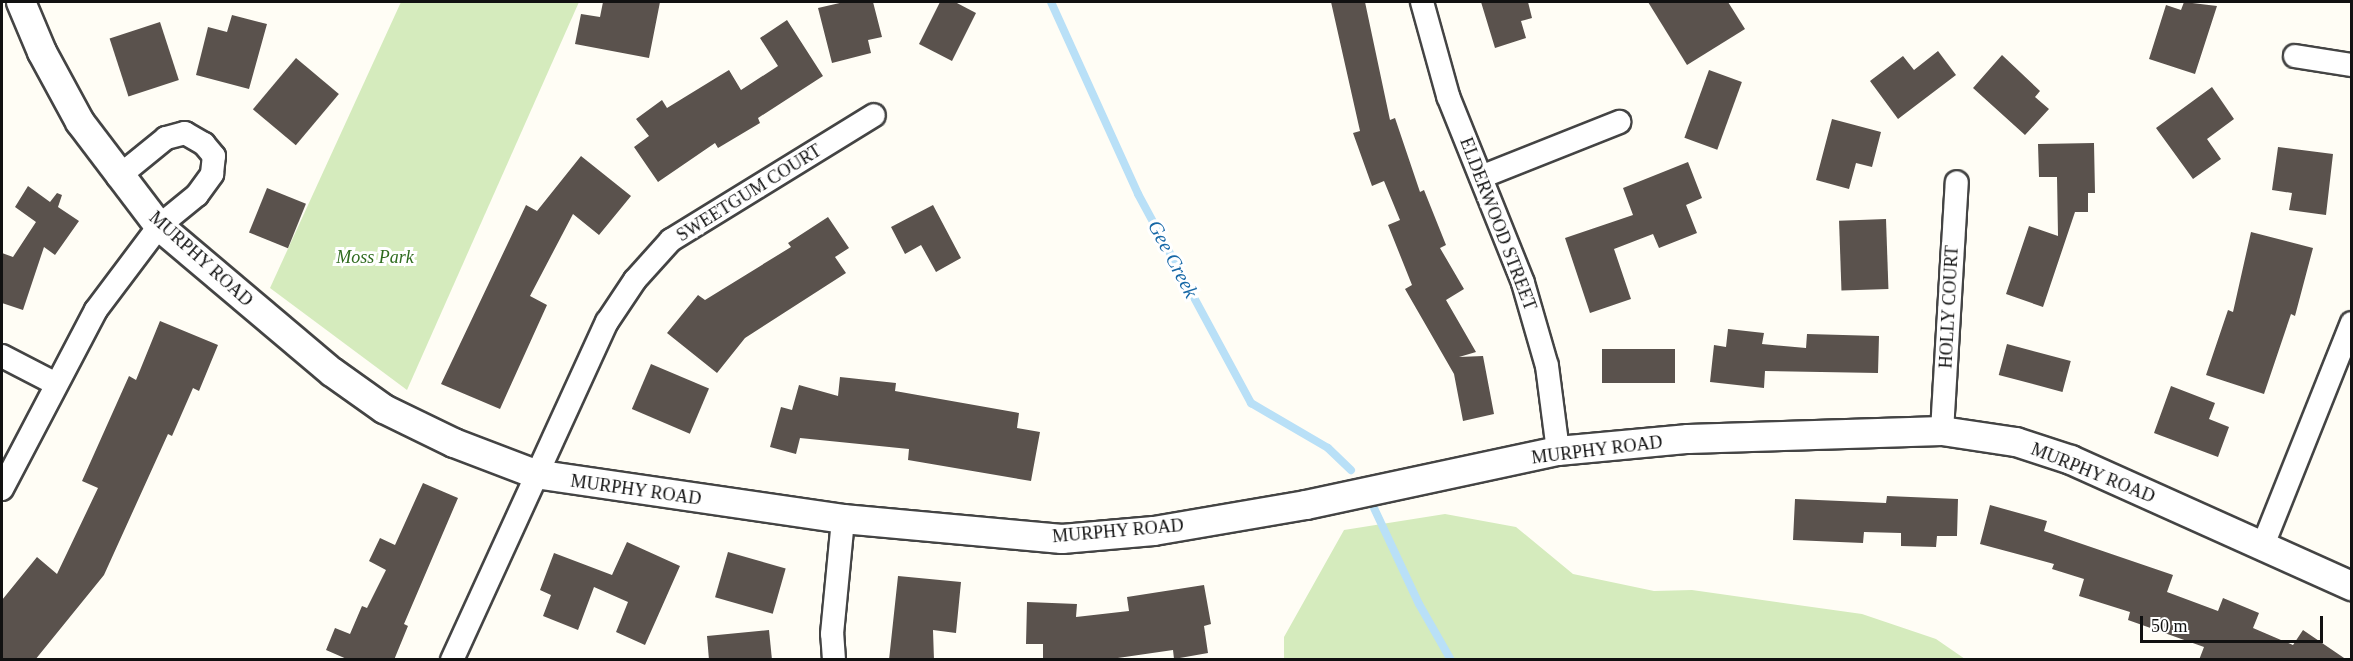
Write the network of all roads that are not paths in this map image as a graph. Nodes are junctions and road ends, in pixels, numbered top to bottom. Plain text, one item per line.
1 (21, 2) edge
2 (1422, 2) edge
3 (2295, 56) dead end
4 (2352, 65) edge
5 (874, 115) dead end
6 (1619, 123) dead end
7 (118, 177) junction
8 (1481, 177) junction
9 (1957, 182) dead end
10 (159, 226) junction
11 (2352, 323) edge
12 (2, 356) edge
13 (56, 384) junction
14 (1942, 431) junction
15 (1558, 451) junction
16 (535, 474) junction
17 (2, 489) edge
18 (843, 519) junction
19 (2263, 544) junction
20 (2352, 586) edge
21 (452, 660) edge
22 (834, 660) edge

1 - 7 street, MURPHY ROAD
2 - 8 street, ELDERWOOD STREET
3 - 4 street
5 - 16 street, SWEETGUM COURT
6 - 8 street
7 - 10 street, MURPHY ROAD
7 - 10 street
8 - 15 street, ELDERWOOD STREET
9 - 14 street, HOLLY COURT
10 - 13 street
10 - 16 street, MURPHY ROAD
11 - 19 street
12 - 13 street
13 - 17 street
14 - 15 street, MURPHY ROAD
14 - 19 street, MURPHY ROAD
15 - 18 street, MURPHY ROAD
16 - 18 street, MURPHY ROAD
16 - 21 street, SWEETGUM COURT
18 - 22 street
19 - 20 street, MURPHY ROAD

